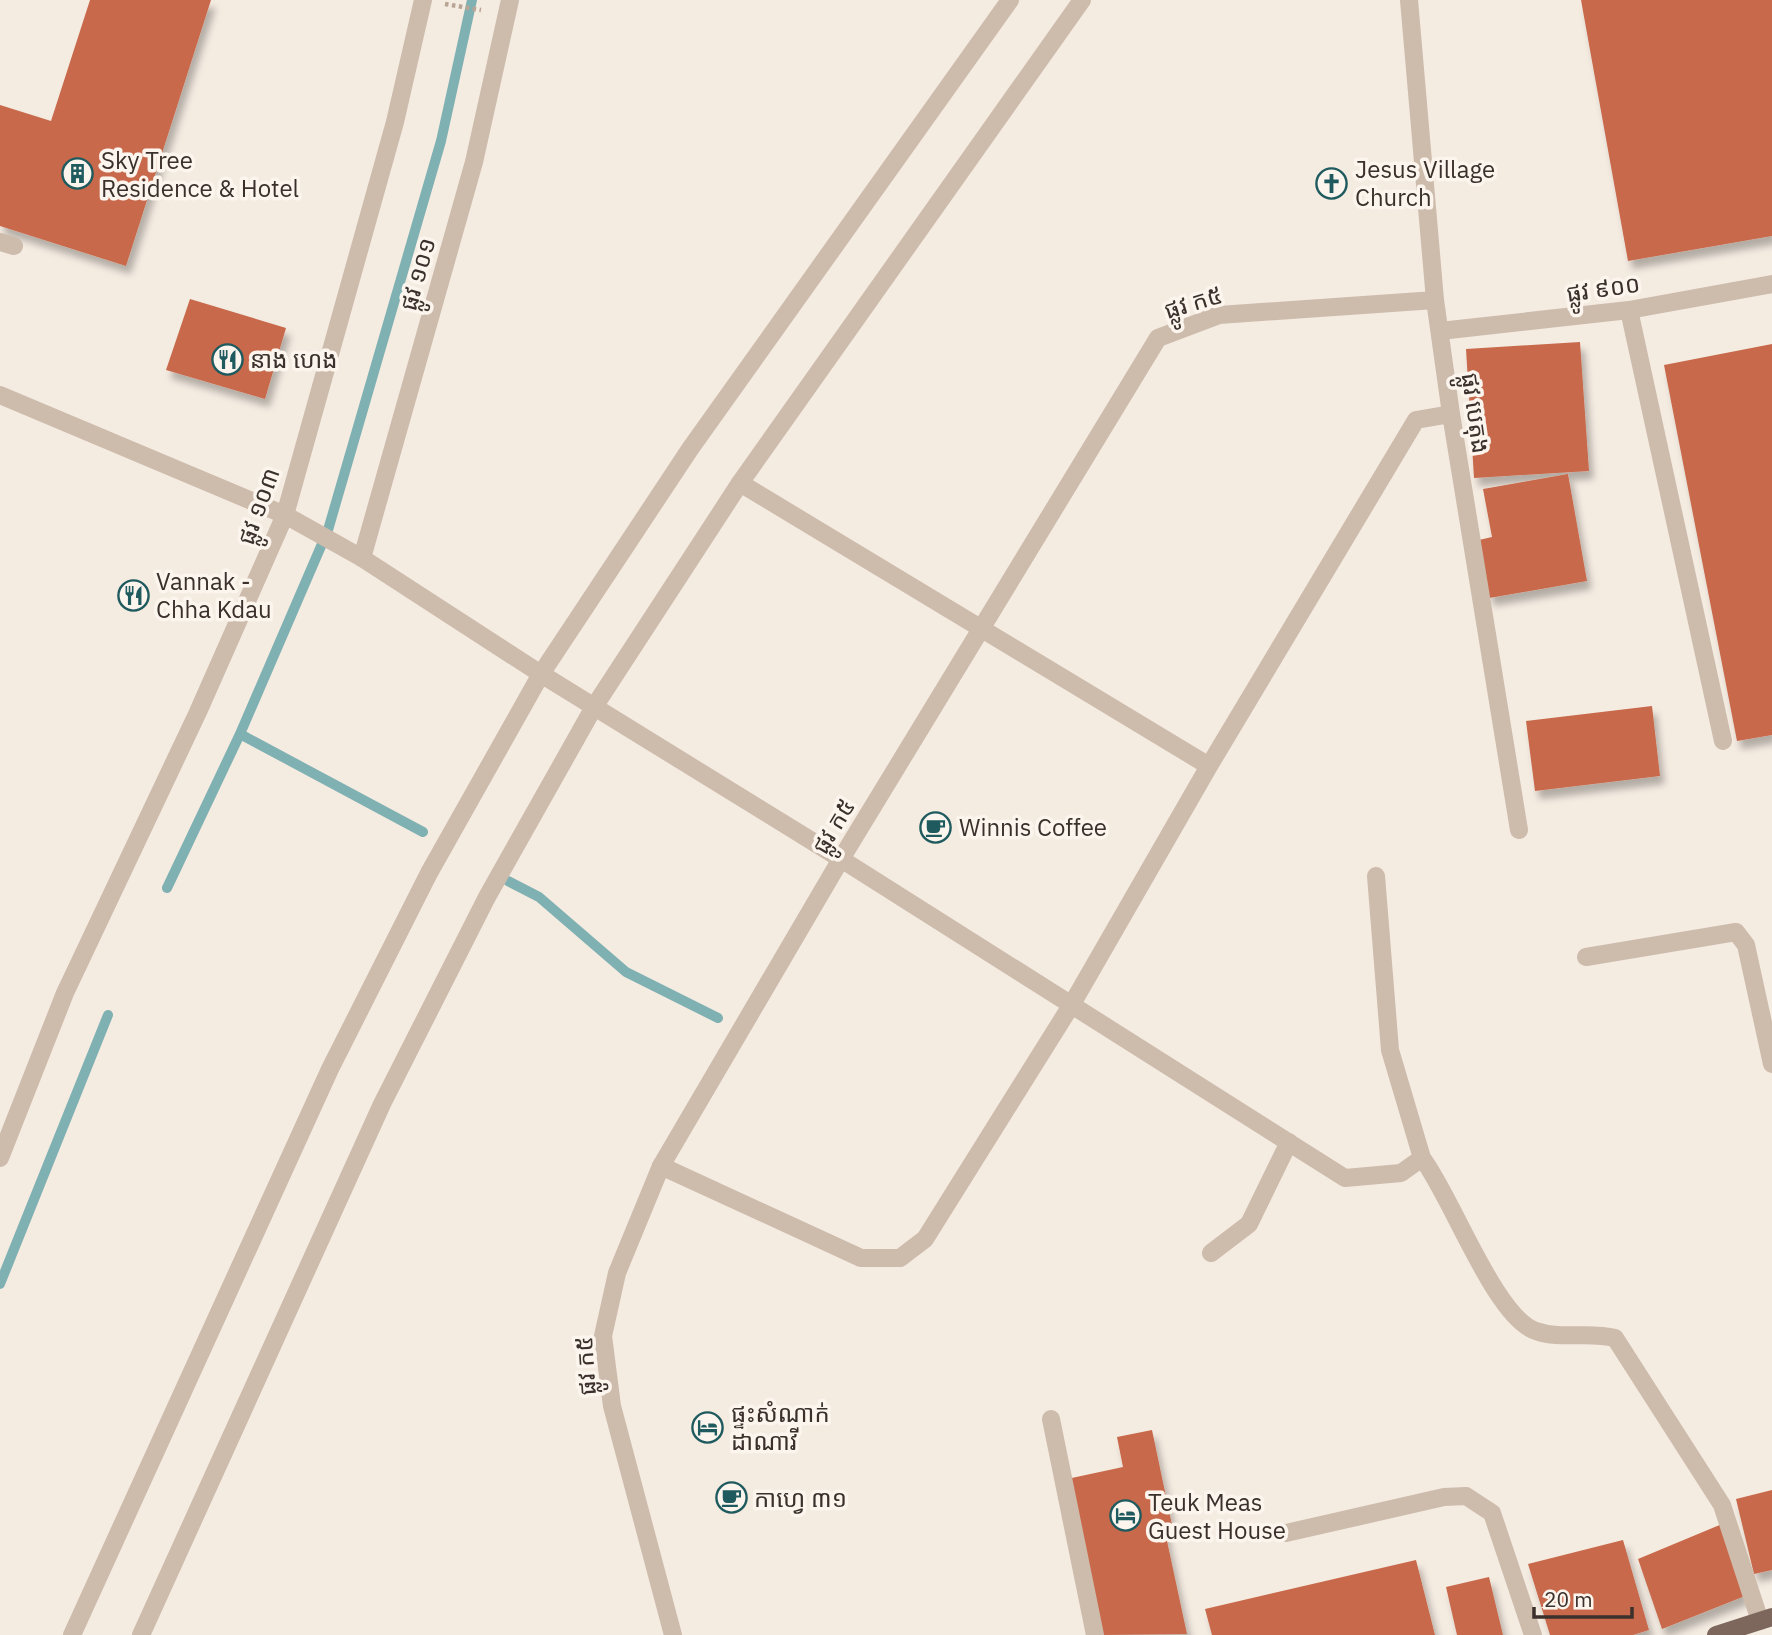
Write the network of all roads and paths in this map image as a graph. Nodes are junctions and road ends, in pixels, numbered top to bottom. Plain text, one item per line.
1 (423, 0) edge
2 (510, 0) edge
3 (1010, 0) edge
4 (1082, 0) edge
5 (1409, 0) edge
6 (451, 5) dead end
7 (488, 11) dead end
8 (1772, 284) edge
9 (1435, 300) junction
10 (1629, 310) junction
11 (1440, 331) junction
12 (0, 395) edge
13 (1451, 414) junction
14 (740, 483) junction
15 (285, 515) junction
16 (362, 558) junction
17 (983, 629) junction
18 (541, 674) junction
19 (594, 707) junction
20 (1723, 741) dead end
21 (1209, 766) junction
22 (1519, 830) dead end
23 (841, 859) junction
24 (1376, 876) dead end
25 (1586, 957) dead end
26 (1072, 1004) junction
27 (1771, 1057) edge
28 (1289, 1142) junction
29 (0, 1157) edge
30 (1422, 1158) junction
31 (662, 1166) junction
32 (1211, 1253) dead end
33 (1051, 1419) dead end
34 (1286, 1533) dead end
35 (1766, 1619) edge
36 (72, 1635) edge
37 (141, 1635) edge
38 (673, 1635) edge
39 (1095, 1635) edge
40 (1533, 1635) edge
41 (1716, 1635) edge

1 - 15 street, ផ្លូវ ១០៣
2 - 16 street, ផ្លូវ ១០១
3 - 18 street
4 - 14 street
5 - 9 street, ផ្លូវ បេតុង
6 - 7 path
8 - 10 street, ផ្លូវ ៩០០
9 - 11 street, ផ្លូវ បេតុង
9 - 17 street, ផ្លូវ ក៥
10 - 11 street, ផ្លូវ ៩០០
10 - 20 street
11 - 13 street, ផ្លូវ បេតុង
12 - 15 street
13 - 21 street
13 - 22 street, ផ្លូវ បេតុង
14 - 17 street
14 - 19 street
15 - 16 street
15 - 29 street, ផ្លូវ ១០៣
16 - 18 street
17 - 21 street
17 - 23 street, ផ្លូវ ក៥
18 - 19 street
18 - 36 street
19 - 23 street
19 - 37 street
21 - 26 street
23 - 26 street
23 - 31 street, ផ្លូវ ក៥
24 - 30 street
25 - 27 street
26 - 28 street
26 - 31 street
28 - 30 street
28 - 32 street
30 - 35 street
31 - 38 street, ផ្លូវ ក៥
33 - 39 street
34 - 40 street
35 - 41 main road

